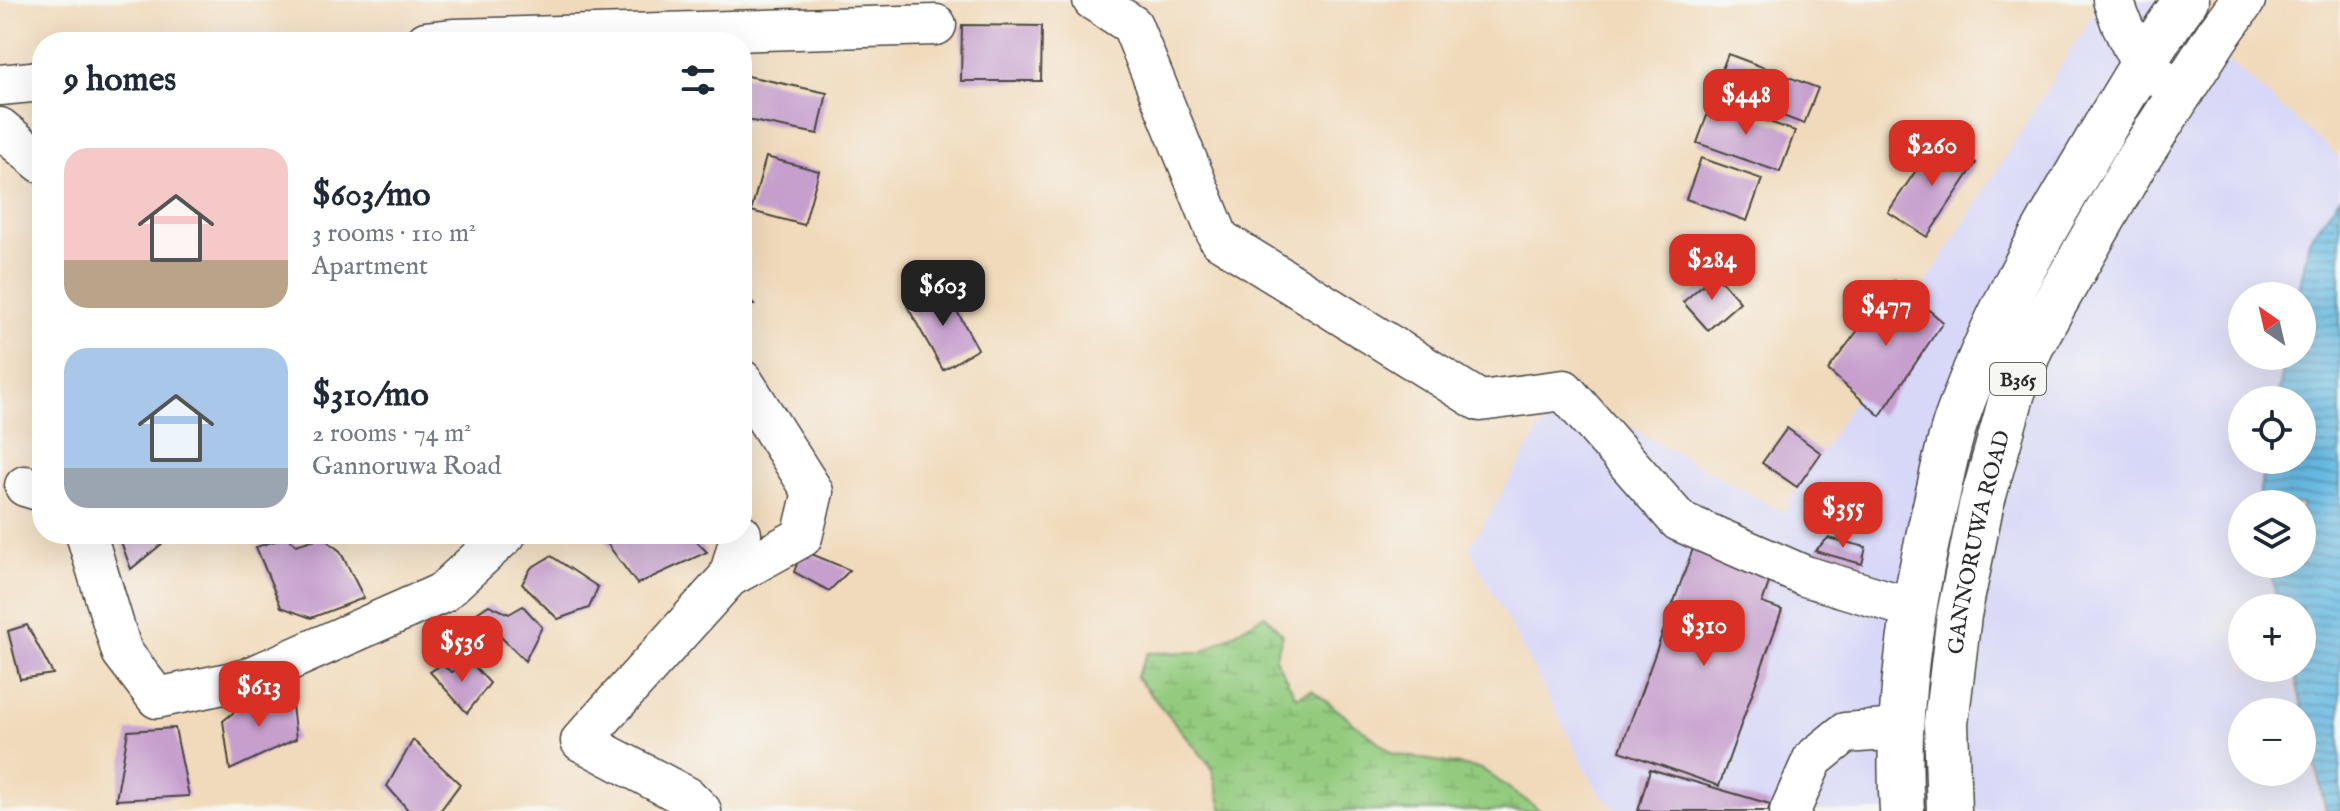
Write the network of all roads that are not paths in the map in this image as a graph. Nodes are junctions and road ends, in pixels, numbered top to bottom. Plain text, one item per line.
1 (1093, 0) edge
2 (2113, 0) edge
3 (2186, 0) edge
4 (2243, 0) edge
5 (936, 25) dead end
6 (696, 32) edge
7 (2142, 66) junction
8 (32, 82) edge
9 (0, 85) edge
10 (2182, 91) junction
11 (0, 128) edge
12 (32, 155) edge
13 (752, 396) edge
14 (89, 544) edge
15 (495, 544) edge
16 (738, 544) edge
17 (729, 577) junction
18 (1915, 609) junction
19 (1901, 729) junction
20 (701, 811) edge
21 (1790, 811) edge
22 (1902, 811) edge
23 (1949, 811) edge

1 - 18 street
2 - 7 street
3 - 7 main road, GANNORUWA ROAD / B365
4 - 10 main road, GANNORUWA ROAD / B365
5 - 6 street
7 - 10 street
7 - 18 main road, GANNORUWA ROAD / B365
8 - 9 street
10 - 23 main road, GANNORUWA ROAD / B365
11 - 12 street
13 - 17 street
14 - 15 street
16 - 17 street
17 - 20 street
18 - 19 main road, GANNORUWA ROAD / B365
19 - 21 street
19 - 22 main road, GANNORUWA ROAD / B365

